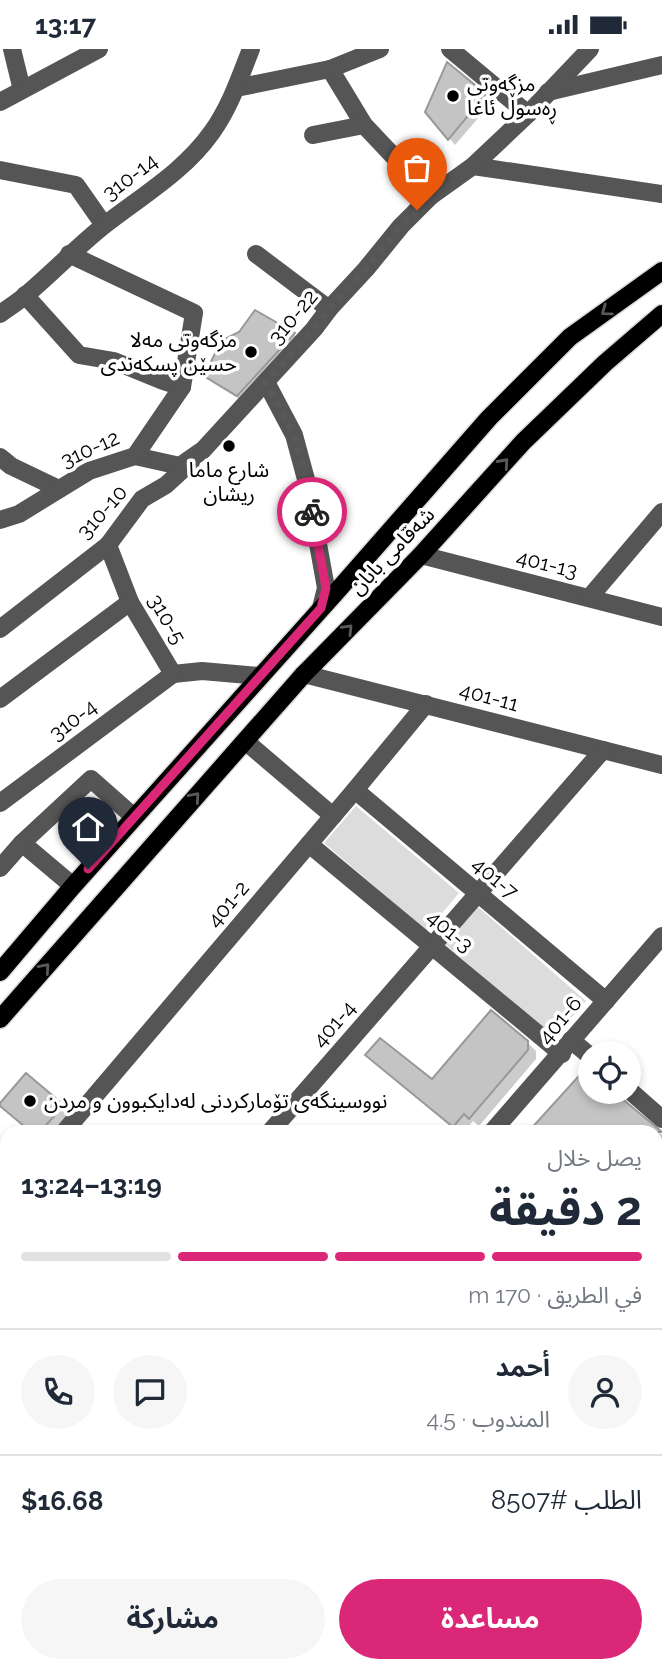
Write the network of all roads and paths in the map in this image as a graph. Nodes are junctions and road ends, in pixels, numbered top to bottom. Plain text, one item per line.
1 (12, 49) edge
2 (99, 49) edge
3 (251, 49) edge
4 (380, 49) edge
5 (450, 49) edge
6 (587, 50) edge
7 (662, 65) edge
8 (330, 69) junction
9 (236, 88) junction
10 (22, 90) junction
11 (548, 92) junction
12 (0, 102) edge
13 (528, 114) junction
14 (363, 125) junction
15 (313, 135) dead end
16 (473, 166) junction
17 (0, 170) edge
18 (662, 194) edge
19 (431, 197) junction
20 (104, 225) junction
21 (69, 254) junction
22 (256, 254) dead end
23 (662, 271) edge
24 (25, 295) junction
25 (329, 309) junction
26 (0, 313) edge
27 (662, 314) edge
28 (266, 382) junction
29 (182, 387) junction
30 (203, 450) junction
31 (135, 456) junction
32 (0, 457) edge
33 (59, 489) junction
34 (662, 512) edge
35 (0, 520) edge
36 (108, 545) junction
37 (421, 555) junction
38 (589, 598) junction
39 (130, 602) junction
40 (321, 608) junction
41 (662, 617) edge
42 (0, 629) edge
43 (173, 674) junction
44 (304, 674) junction
45 (259, 676) junction
46 (0, 699) edge
47 (426, 704) junction
48 (245, 741) junction
49 (603, 750) junction
50 (662, 765) edge
51 (355, 790) junction
52 (0, 803) edge
53 (333, 816) junction
54 (134, 817) junction
55 (22, 842) junction
56 (309, 844) junction
57 (2, 863) edge
58 (73, 886) junction
59 (477, 893) junction
60 (662, 936) edge
61 (432, 946) junction
62 (0, 971) edge
63 (606, 1001) junction
64 (0, 1019) edge
65 (566, 1047) junction
66 (578, 1052) edge
67 (641, 1101) edge
68 (662, 1119) edge
69 (70, 1125) edge
70 (276, 1125) edge
71 (498, 1125) edge

1 - 10 street
2 - 10 street
3 - 9 street, 310-14
4 - 8 street
5 - 13 street
6 - 11 street, 310-22
7 - 11 street
8 - 9 street
8 - 14 street
9 - 20 street, 310-14
10 - 12 street
11 - 13 street, 310-22
13 - 16 street, 310-22
14 - 15 street
14 - 19 street
16 - 18 street
16 - 19 street, 310-22
17 - 20 street
19 - 25 street, 310-22
20 - 21 street, 310-14
21 - 24 street, 310-14
21 - 29 street, 310-12
22 - 25 street
23 -> 40 main road, شەقامی بابان
24 - 26 street, 310-14
24 - 29 street
25 - 28 street, 310-22
37 -> 27 main road, شەقامی بابان
28 - 30 street, 310-22
28 - 40 street
29 - 31 street, 310-12
30 - 31 street, 310-22
30 - 36 street, 310-10
31 - 33 street, 310-12
32 - 33 street
33 - 35 street, 310-12
34 - 38 street
36 - 39 street, 310-5
36 - 42 street, 310-10
37 - 38 street, 401-13
44 -> 37 main road, شەقامی بابان
38 - 41 street, 401-13
39 - 43 street, 310-5
39 - 46 street
40 - 45 main road, شەقامی بابان
43 - 45 street, 310-5
43 - 52 street, 310-4
44 - 47 street, 401-11
44 - 48 main road, شەقامی بابان
45 - 54 main road, شەقامی بابان
47 - 49 street, 401-11
47 - 51 street, 401-2
48 - 53 street
64 -> 48 main road, شەقامی بابان
49 - 50 street, 401-11
49 - 59 street, 401-4
51 - 53 street, 401-2
51 - 59 street, 401-7
53 - 56 street, 401-2
54 - 55 street
54 - 58 main road, شەقامی بابان
55 - 57 street
55 - 58 street
56 - 61 street, 401-3
56 - 69 street, 401-2
58 - 62 main road, شەقامی بابان
59 - 61 street, 401-4
59 - 63 street, 401-7
60 - 63 street, 401-6
61 - 65 street, 401-3
61 - 70 street, 401-4
63 - 65 street, 401-6
65 - 66 street, 401-3
65 - 71 street, 401-6
67 - 68 street

